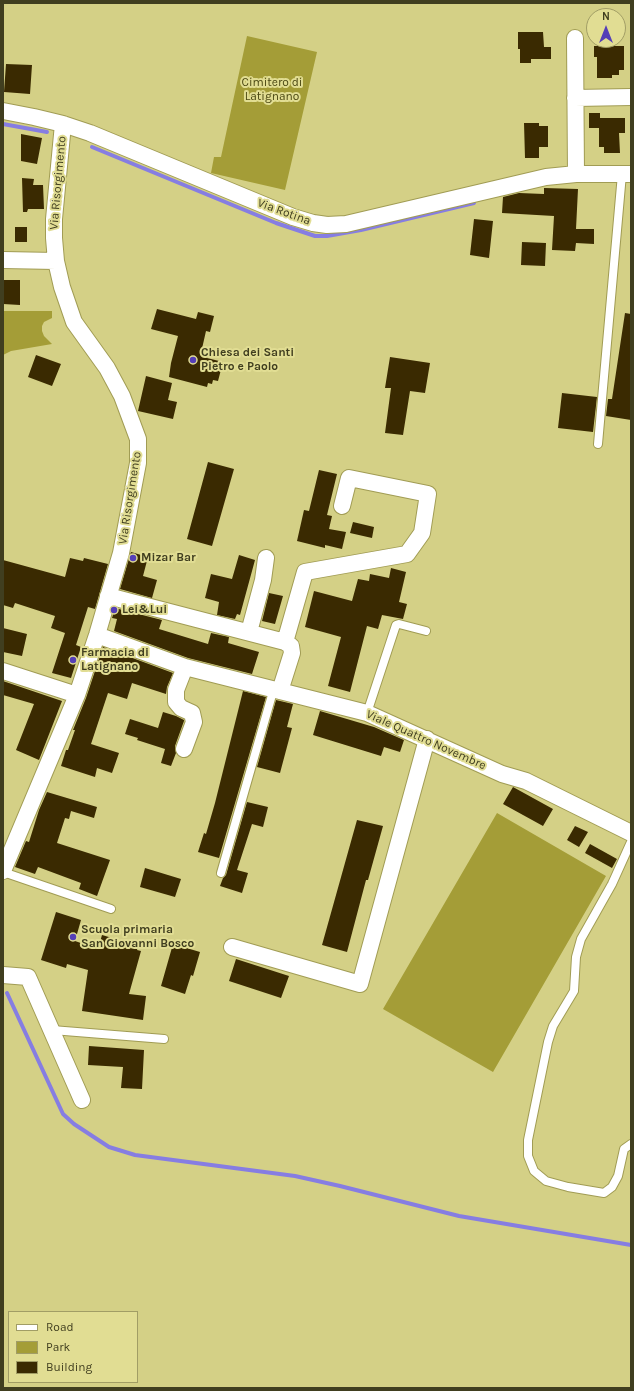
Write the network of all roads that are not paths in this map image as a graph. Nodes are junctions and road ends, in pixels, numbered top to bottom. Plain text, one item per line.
1 (575, 38) dead end
2 (631, 97) edge
3 (575, 98) junction
4 (3, 111) edge
5 (63, 124) junction
6 (576, 174) junction
7 (627, 174) edge
8 (3, 260) edge
9 (56, 261) junction
10 (598, 444) dead end
11 (342, 506) dead end
12 (266, 558) dead end
13 (108, 596) junction
14 (426, 630) dead end
15 (249, 632) junction
16 (97, 635) junction
17 (285, 642) junction
18 (185, 667) junction
19 (3, 671) edge
20 (280, 691) junction
21 (77, 695) junction
22 (367, 713) junction
23 (427, 739) junction
24 (184, 749) dead end
25 (631, 833) edge
26 (631, 842) edge
27 (3, 872) edge
28 (221, 873) dead end
29 (111, 909) dead end
30 (232, 947) dead end
31 (3, 975) edge
32 (52, 1030) junction
33 (164, 1039) dead end
34 (82, 1100) dead end
35 (631, 1144) edge

1 - 3 street
2 - 3 street
3 - 6 street
4 - 5 street, Via Rotina
5 - 6 street, Via Rotina
5 - 9 street, Via Risorgimento
6 - 7 street, Via Rotina
7 - 10 lane
8 - 9 street
9 - 13 street, Via Risorgimento
11 - 17 street
12 - 15 street
13 - 15 street
13 - 16 street, Via Risorgimento
14 - 22 lane
15 - 17 street
16 - 18 street, Viale Quattro Novembre
16 - 21 street, Via Risorgimento
17 - 20 street
18 - 20 street, Viale Quattro Novembre
18 - 24 street
19 - 21 street
20 - 22 street, Viale Quattro Novembre
20 - 28 lane
21 - 27 street, Via Risorgimento
22 - 23 street, Viale Quattro Novembre
23 - 25 street, Viale Quattro Novembre
23 - 30 street
26 - 35 lane
27 - 29 lane
31 - 32 street
32 - 33 lane
32 - 34 street

